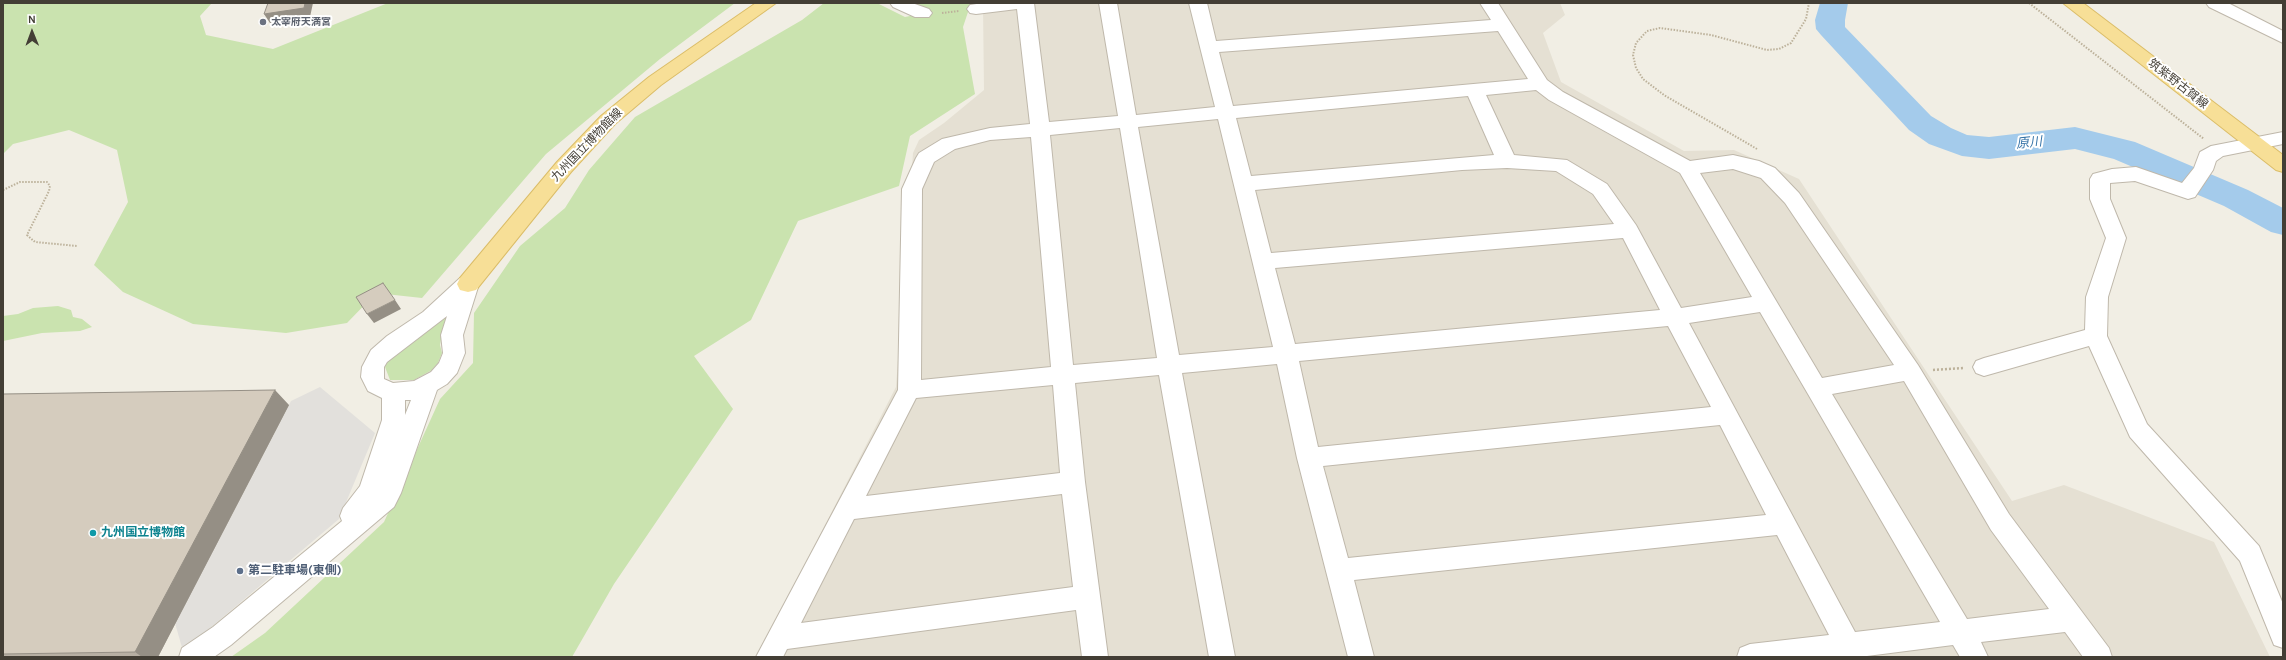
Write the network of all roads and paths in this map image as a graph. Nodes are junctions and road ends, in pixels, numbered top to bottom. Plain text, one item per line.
1 (767, 3) edge
2 (900, 3) edge
3 (1024, 3) edge
4 (1108, 3) edge
5 (1198, 3) edge
6 (1489, 3) edge
7 (1809, 3) edge
8 (2029, 3) edge
9 (2072, 3) edge
10 (2215, 3) edge
11 (976, 9) joint
12 (924, 13) joint
13 (1502, 25) junction
14 (2283, 38) edge
15 (1210, 47) junction
16 (1540, 84) junction
17 (1474, 90) junction
18 (1225, 113) junction
19 (1130, 122) junction
20 (1040, 130) junction
21 (2283, 138) edge
22 (2254, 142) junction
23 (2218, 151) junction
24 (1762, 152) dead end
25 (1507, 161) junction
26 (2283, 165) edge
27 (1687, 168) junction
28 (1243, 184) junction
29 (3, 190) edge
30 (1629, 230) junction
31 (77, 246) dead end
32 (1262, 262) junction
33 (468, 284) junction
34 (1765, 303) junction
35 (1674, 317) junction
36 (2096, 336) junction
37 (1286, 354) junction
38 (1170, 365) junction
39 (1984, 367) joint
40 (1910, 371) junction
41 (1064, 374) junction
42 (427, 387) junction
43 (1816, 388) junction
44 (909, 390) junction
45 (393, 392) junction
46 (1728, 415) junction
47 (1309, 458) junction
48 (1073, 482) junction
49 (847, 509) junction
50 (1782, 524) junction
51 (323, 551) junction
52 (1337, 570) junction
53 (1086, 597) junction
54 (2070, 619) junction
55 (1960, 631) junction
56 (2283, 636) edge
57 (774, 647) edge
58 (1851, 651) edge
59 (192, 657) edge
60 (1095, 657) edge
61 (1222, 657) edge
62 (1361, 657) edge
63 (1750, 657) edge
64 (1975, 657) edge
65 (2099, 657) edge

1 - 33 main road, 九州国立博物館線
2 - 12 street
3 - 11 street
3 - 20 street
4 - 19 street
5 - 15 street
6 - 13 street
7 - 24 path
8 - 23 path
9 - 22 main road, 筑紫野古賀線
10 - 14 street
11 - 12 path
13 - 15 street
13 - 16 street
15 - 18 street
16 - 17 street
16 - 27 street
17 - 18 street
17 - 25 street
18 - 19 street
18 - 28 street
19 - 20 street
19 - 38 street
20 - 41 street
20 - 44 street
21 - 22 street
22 - 23 street
22 - 26 main road, 筑紫野古賀線
23 - 36 street
25 - 28 street
25 - 30 street
27 - 34 street
27 - 40 street
28 - 32 street
29 - 31 path
30 - 32 street
30 - 35 street
32 - 37 street
33 - 42 street
33 - 45 street
34 - 35 street
34 - 43 street
35 - 37 street
35 - 46 street
36 - 39 street
36 - 56 street
37 - 38 street
37 - 47 street
38 - 41 street
38 - 61 street
39 - 40 path
40 - 43 street
40 - 54 street
41 - 44 street
41 - 48 street
42 - 45 street
42 - 51 street
43 - 55 street
44 - 49 street
45 - 51 street
46 - 47 street
46 - 50 street
47 - 52 street
48 - 49 street
48 - 53 street
49 - 57 street
50 - 52 street
50 - 58 street
51 - 59 street
52 - 62 street
53 - 57 street
53 - 60 street
54 - 55 street
54 - 65 street
55 - 58 street
55 - 64 street
58 - 63 street

